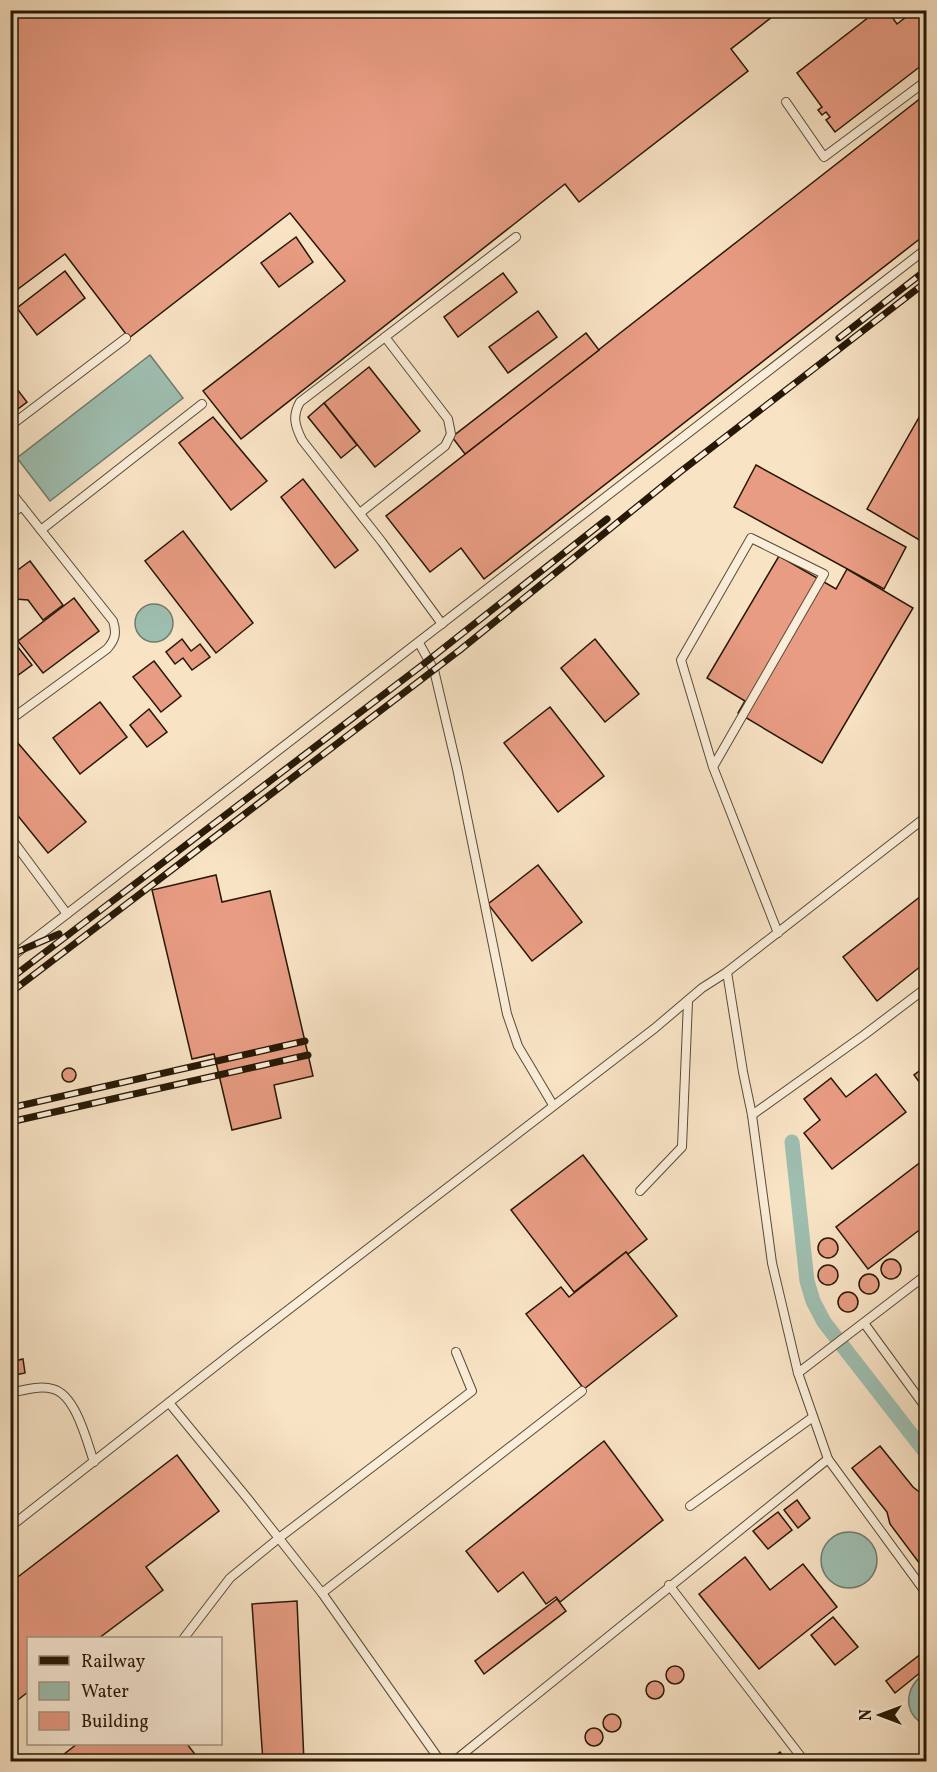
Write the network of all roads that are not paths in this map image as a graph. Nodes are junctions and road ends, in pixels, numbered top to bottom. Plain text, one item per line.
1 (927, 81) edge
2 (786, 102) dead end
3 (516, 237) dead end
4 (927, 249) edge
5 (385, 337) junction
6 (126, 338) dead end
7 (202, 404) dead end
8 (10, 426) edge
9 (10, 491) edge
10 (22, 506) junction
11 (360, 513) junction
12 (10, 515) edge
13 (41, 530) junction
14 (442, 624) junction
15 (418, 643) junction
16 (10, 720) edge
17 (713, 768) junction
18 (927, 817) edge
19 (10, 837) edge
20 (67, 914) junction
21 (778, 933) junction
22 (10, 958) edge
23 (727, 972) junction
24 (927, 988) edge
25 (688, 1001) junction
26 (553, 1105) junction
27 (752, 1115) junction
28 (640, 1191) dead end
29 (927, 1275) edge
30 (864, 1323) junction
31 (456, 1352) dead end
32 (798, 1373) junction
33 (582, 1391) dead end
34 (10, 1394) edge
35 (170, 1404) junction
36 (927, 1408) edge
37 (813, 1416) junction
38 (828, 1459) junction
39 (94, 1462) junction
40 (690, 1506) dead end
41 (10, 1527) edge
42 (279, 1538) junction
43 (669, 1585) junction
44 (322, 1593) junction
45 (927, 1593) edge
46 (185, 1637) edge
47 (441, 1761) edge
48 (453, 1761) edge
49 (805, 1761) edge

1 - 2 lane
3 - 5 lane
4 - 14 lane
5 - 11 lane
5 - 11 lane
6 - 8 lane
7 - 13 lane
9 - 10 lane
10 - 12 lane
10 - 13 lane
11 - 14 lane
13 - 16 lane
14 - 15 lane
15 - 20 lane
15 - 26 lane
17 - 17 lane
17 - 21 lane
18 - 21 lane
19 - 20 lane
20 - 22 lane
21 - 23 lane
23 - 25 lane
23 - 27 lane
24 - 27 lane
25 - 26 lane
25 - 28 lane
26 - 35 lane
27 - 32 lane
29 - 30 lane
30 - 32 lane
30 - 36 lane
31 - 42 lane
32 - 37 lane
33 - 44 lane
34 - 39 lane
35 - 39 lane
35 - 42 lane
37 - 38 lane
37 - 40 lane
38 - 43 lane
38 - 45 lane
39 - 41 lane
42 - 44 lane
42 - 46 lane
43 - 48 lane
43 - 49 lane
44 - 47 lane

